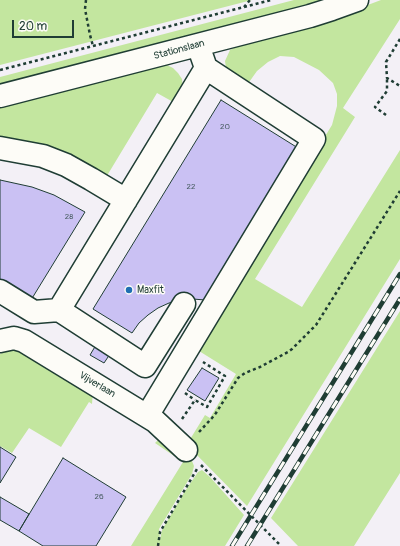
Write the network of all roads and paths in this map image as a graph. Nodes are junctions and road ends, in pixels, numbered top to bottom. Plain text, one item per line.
1 (86, 0) edge
2 (250, 0) edge
3 (270, 0) edge
4 (357, 0) edge
5 (244, 7) junction
6 (400, 39) edge
7 (198, 45) junction
8 (93, 46) junction
9 (206, 68) junction
10 (0, 70) edge
11 (387, 78) junction
12 (400, 86) edge
13 (0, 96) edge
14 (386, 115) dead end
15 (0, 148) edge
16 (400, 191) edge
17 (126, 200) junction
18 (0, 291) edge
19 (184, 304) dead end
20 (59, 310) junction
21 (0, 341) edge
22 (201, 362) dead end
23 (182, 392) dead end
24 (195, 400) junction
25 (191, 406) dead end
26 (147, 416) junction
27 (193, 457) junction
28 (158, 546) edge
29 (281, 546) edge

1 - 8 path
2 - 5 path
3 - 5 path
4 - 7 street, Stationslaan
5 - 8 path
6 - 11 path
7 - 9 street
7 - 13 street, Stationslaan
8 - 10 path
9 - 17 street
9 - 26 street
11 - 12 path
11 - 14 path
15 - 17 street
16 - 27 path
17 - 20 street
18 - 20 street
19 - 20 street
21 - 26 street, Vijverlaan
22 - 24 path
23 - 24 path
24 - 25 path
26 - 27 street, Vijverlaan
27 - 28 path
27 - 29 path

